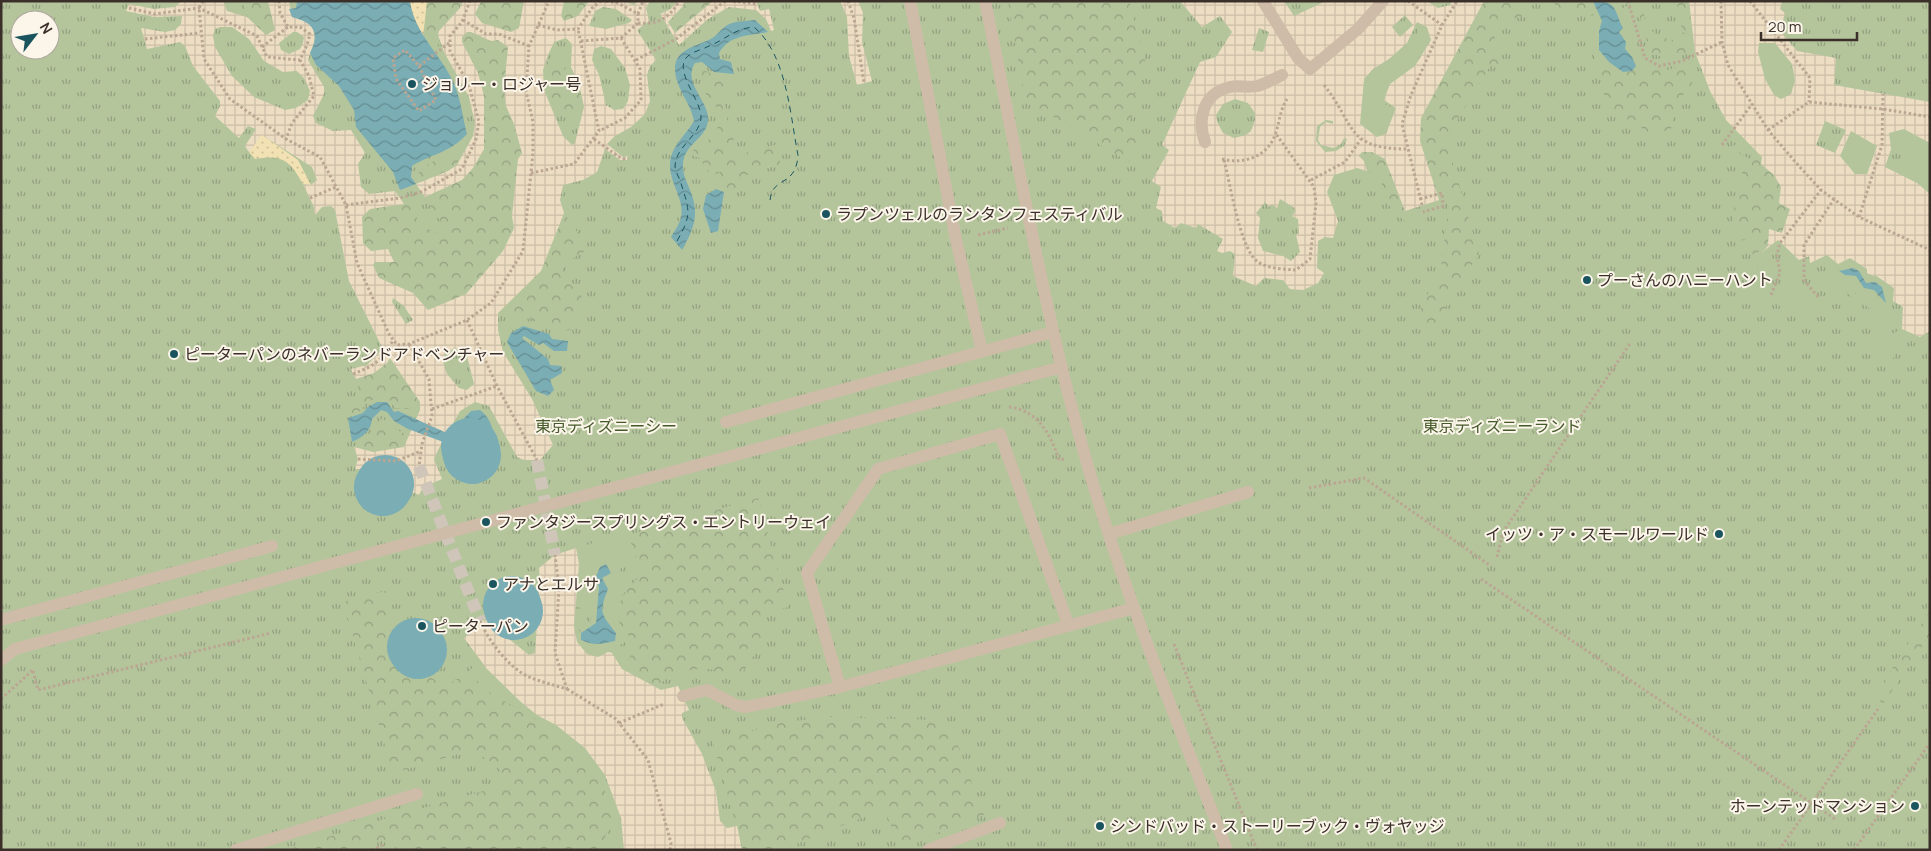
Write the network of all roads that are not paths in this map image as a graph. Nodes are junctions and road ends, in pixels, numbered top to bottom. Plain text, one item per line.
1 (910, 1) edge
2 (985, 1) edge
3 (1263, 1) edge
4 (1384, 1) edge
5 (1282, 76) dead end
6 (1205, 142) road end
7 (1053, 332) junction
8 (982, 351) junction
9 (1062, 367) junction
10 (726, 422) dead end
11 (1248, 492) dead end
12 (1108, 534) junction
13 (272, 546) dead end
14 (1134, 608) junction
15 (1, 620) edge
16 (1068, 624) junction
17 (1, 660) edge
18 (840, 687) junction
19 (683, 696) road end
20 (417, 794) dead end
21 (1000, 823) dead end
22 (236, 850) edge
23 (928, 850) edge
24 (1227, 850) edge

1 - 8 street
2 - 7 street
3 - 4 street
5 - 6 street
7 - 8 street
7 - 9 street
8 - 10 street
9 - 12 street
9 - 17 street, bridge
11 - 12 street
12 - 14 street
13 - 15 street
14 - 16 street
14 - 24 street
16 - 18 street
16 - 18 street
18 - 19 street
20 - 22 street
21 - 23 street

